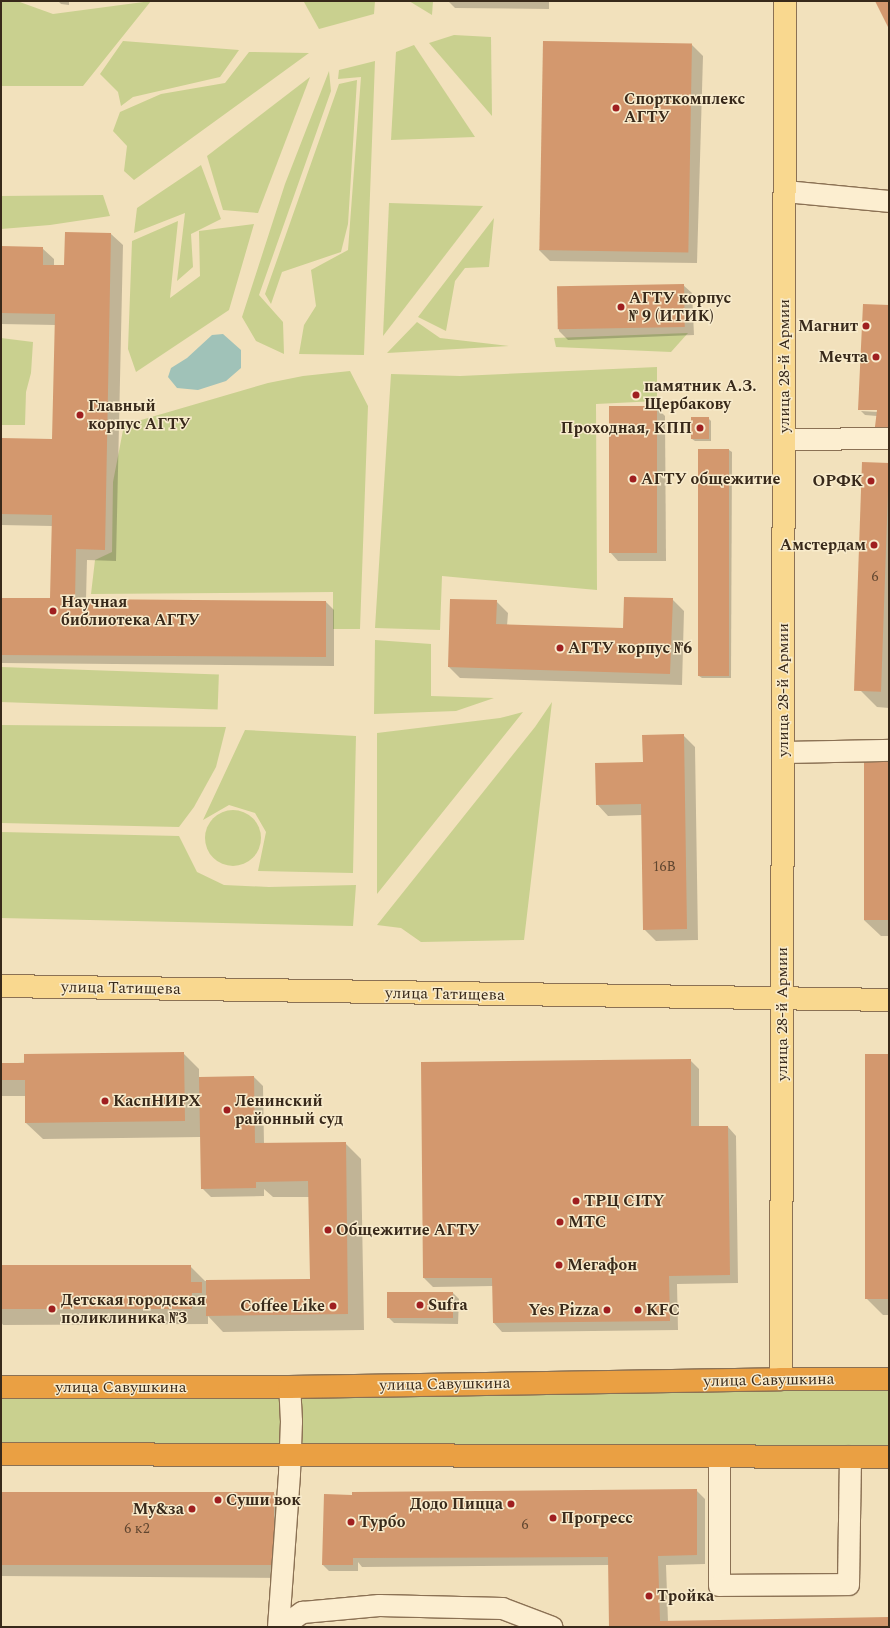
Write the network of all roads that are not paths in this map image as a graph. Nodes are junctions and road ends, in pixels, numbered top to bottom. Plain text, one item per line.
1 (785, 1) edge
2 (785, 192) junction
3 (889, 201) edge
4 (889, 438) edge
5 (784, 439) junction
6 (889, 750) edge
7 (783, 752) junction
8 (1, 986) edge
9 (782, 1000) junction
10 (889, 1000) edge
11 (781, 1379) junction
12 (889, 1379) edge
13 (1, 1387) edge
14 (289, 1387) junction
15 (1, 1454) edge
16 (289, 1455) junction
17 (719, 1456) junction
18 (850, 1456) junction
19 (889, 1456) edge
20 (278, 1627) edge
21 (281, 1627) edge
22 (552, 1627) edge

1 - 2 main road, улица 28-й Армии
2 - 3 lane
2 - 5 main road, улица 28-й Армии
4 - 5 lane
5 - 7 main road, улица 28-й Армии
6 - 7 lane
7 - 9 main road, улица 28-й Армии
8 - 9 main road, улица Татищева
9 - 10 main road, улица Татищева
9 - 11 main road, улица 28-й Армии
11 - 12 highway, улица Савушкина
11 - 14 highway, улица Савушкина
13 - 14 highway, улица Савушкина
14 - 16 lane
15 - 16 highway
16 - 17 highway
16 - 20 lane
17 - 18 highway
17 - 18 lane
18 - 19 highway
21 - 22 lane

